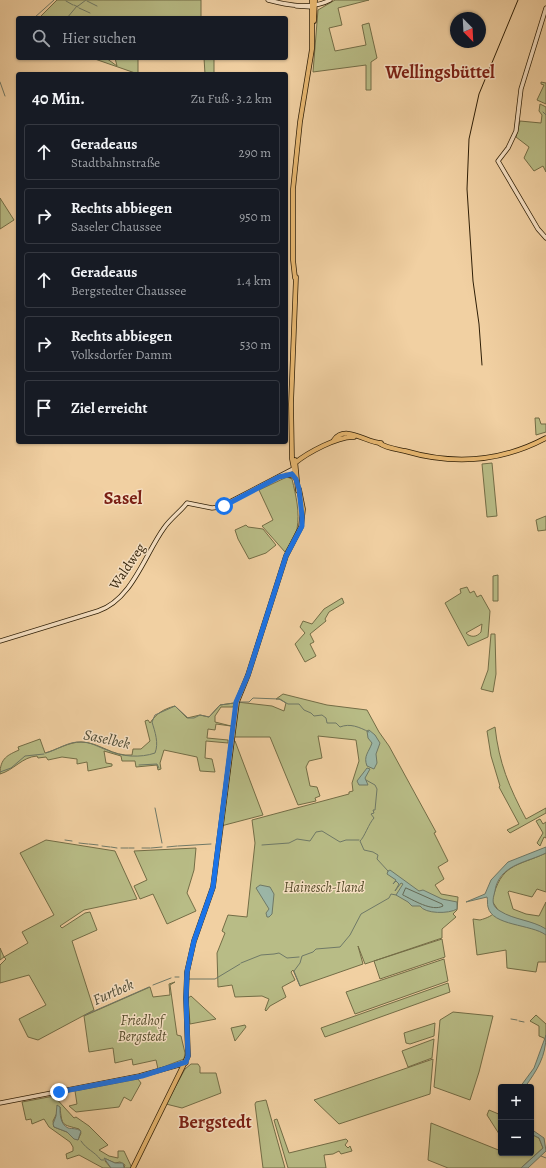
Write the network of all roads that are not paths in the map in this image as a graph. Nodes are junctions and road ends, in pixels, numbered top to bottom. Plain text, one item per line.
1 (268, 0) edge
2 (314, 4) edge
3 (546, 8) edge
4 (546, 238) edge
5 (546, 438) edge
6 (490, 457) junction
7 (456, 458) junction
8 (294, 466) junction
9 (286, 474) junction
10 (279, 477) junction
11 (295, 477) junction
12 (0, 640) edge
13 (186, 1062) junction
14 (178, 1064) junction
15 (182, 1069) junction
16 (0, 1103) edge
17 (132, 1168) edge

1 - 2 main road
2 - 8 main road
3 - 4 main road
5 - 6 main road
6 - 7 main road
6 - 7 main road
7 - 8 main road
8 - 9 main road
8 - 10 main road
8 - 11 main road
9 - 10 main road
9 - 11 main road
10 - 12 main road, Waldweg
11 - 13 main road
13 - 14 main road
13 - 15 main road
14 - 15 main road
14 - 16 main road
15 - 17 main road

